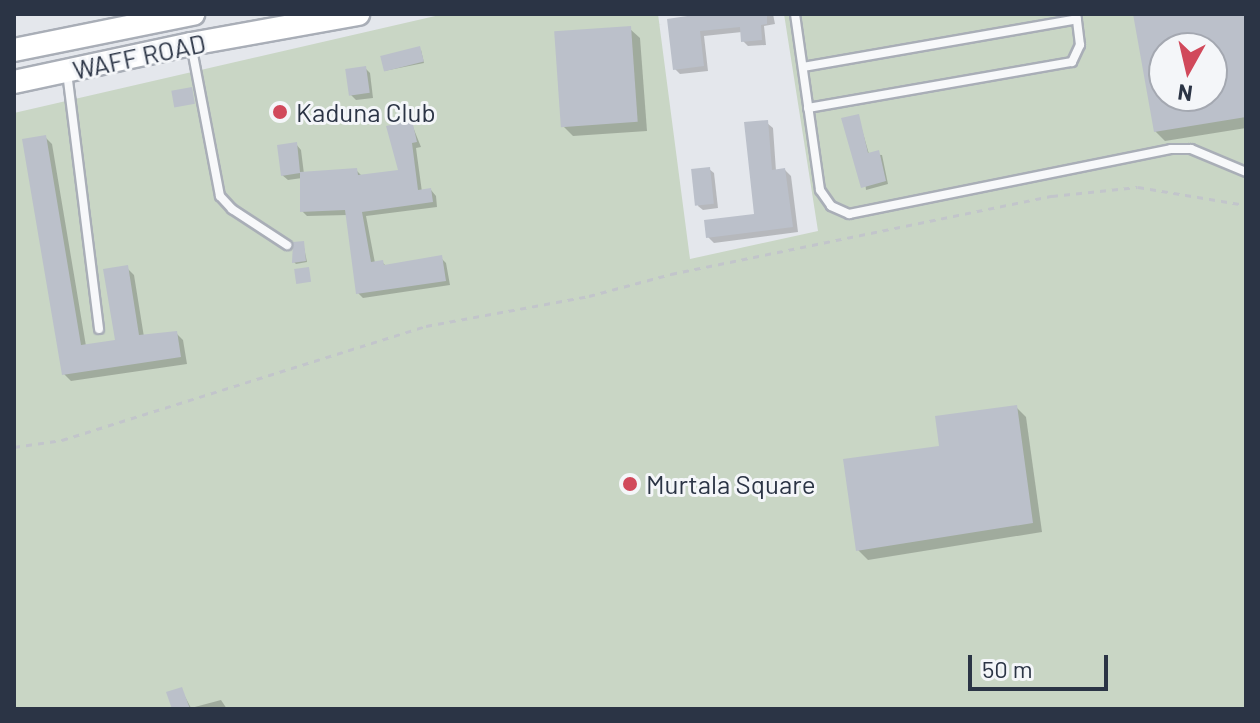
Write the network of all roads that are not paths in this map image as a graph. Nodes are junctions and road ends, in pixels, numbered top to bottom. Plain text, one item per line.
1 (193, 14) edge
2 (358, 14) edge
3 (795, 14) edge
4 (1077, 16) edge
5 (191, 44) junction
6 (14, 50) edge
7 (803, 67) junction
8 (67, 71) junction
9 (14, 82) edge
10 (808, 108) junction
11 (1246, 172) edge
12 (287, 245) dead end
13 (99, 329) dead end

1 - 6 street, WAFF ROAD
2 - 5 street, WAFF ROAD
3 - 7 lane
4 - 7 lane
4 - 10 lane
5 - 8 street, WAFF ROAD
5 - 12 lane
7 - 10 lane
8 - 9 street, WAFF ROAD
8 - 13 lane
10 - 11 lane

